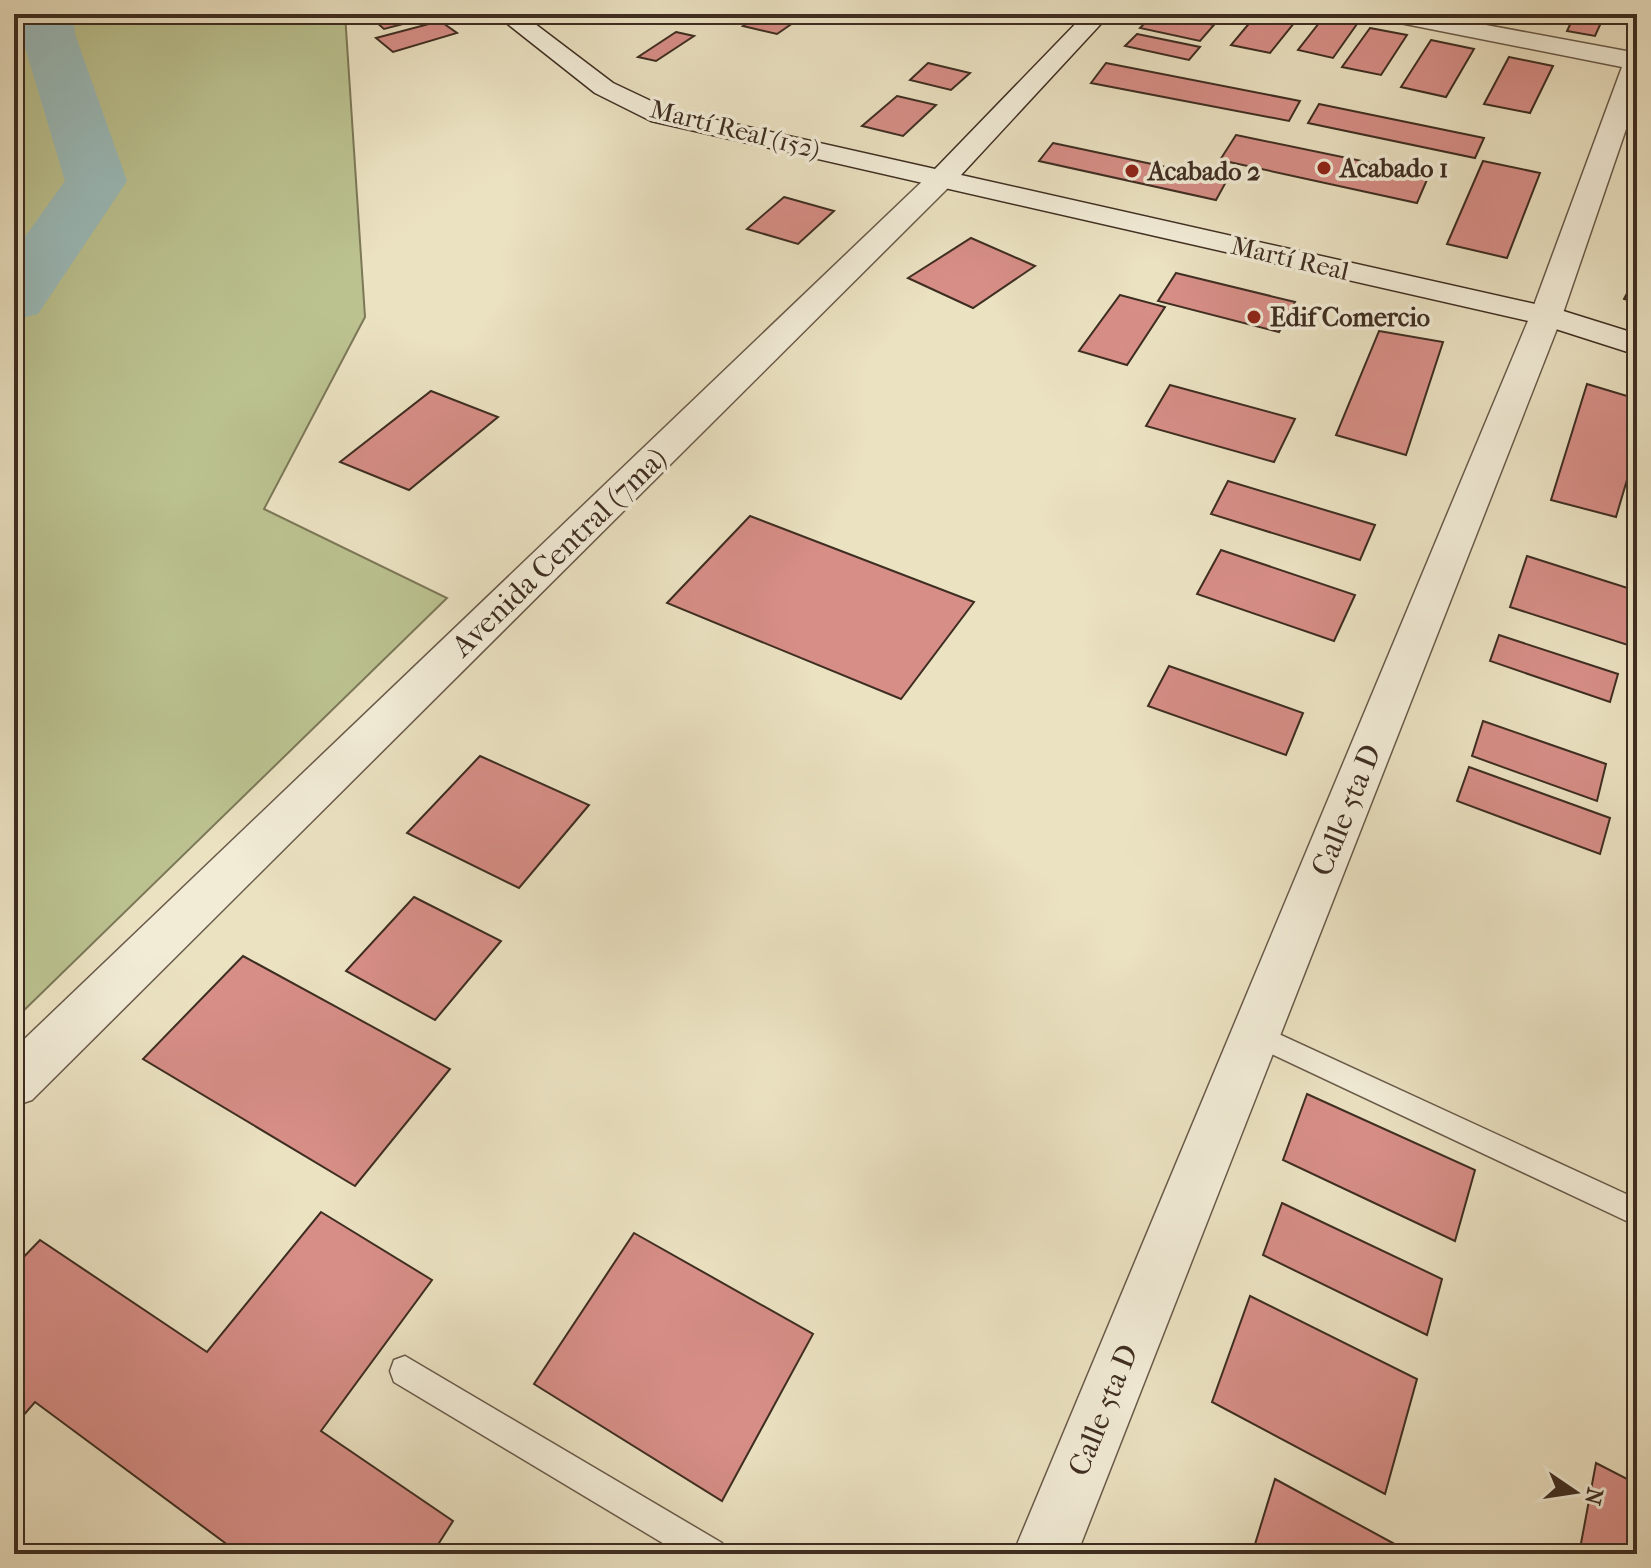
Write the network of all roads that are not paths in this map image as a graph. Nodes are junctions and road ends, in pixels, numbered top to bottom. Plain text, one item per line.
1 (507, 14) edge
2 (1098, 14) edge
3 (1390, 14) edge
4 (1637, 62) edge
5 (941, 179) junction
6 (1546, 316) junction
7 (1637, 345) edge
8 (1255, 1034) junction
9 (14, 1083) edge
10 (1637, 1213) edge
11 (405, 1371) dead end
12 (711, 1554) edge
13 (1045, 1554) edge

1 - 5 street, Martí Real (152)
2 - 5 street, Avenida Central (7ma)
3 - 4 street
4 - 6 street, Calle 5ta D
5 - 6 street, Martí Real
5 - 9 street, Avenida Central (7ma)
6 - 7 street, Martí Real
6 - 8 street, Calle 5ta D
8 - 10 lane
8 - 13 street, Calle 5ta D
11 - 12 lane

